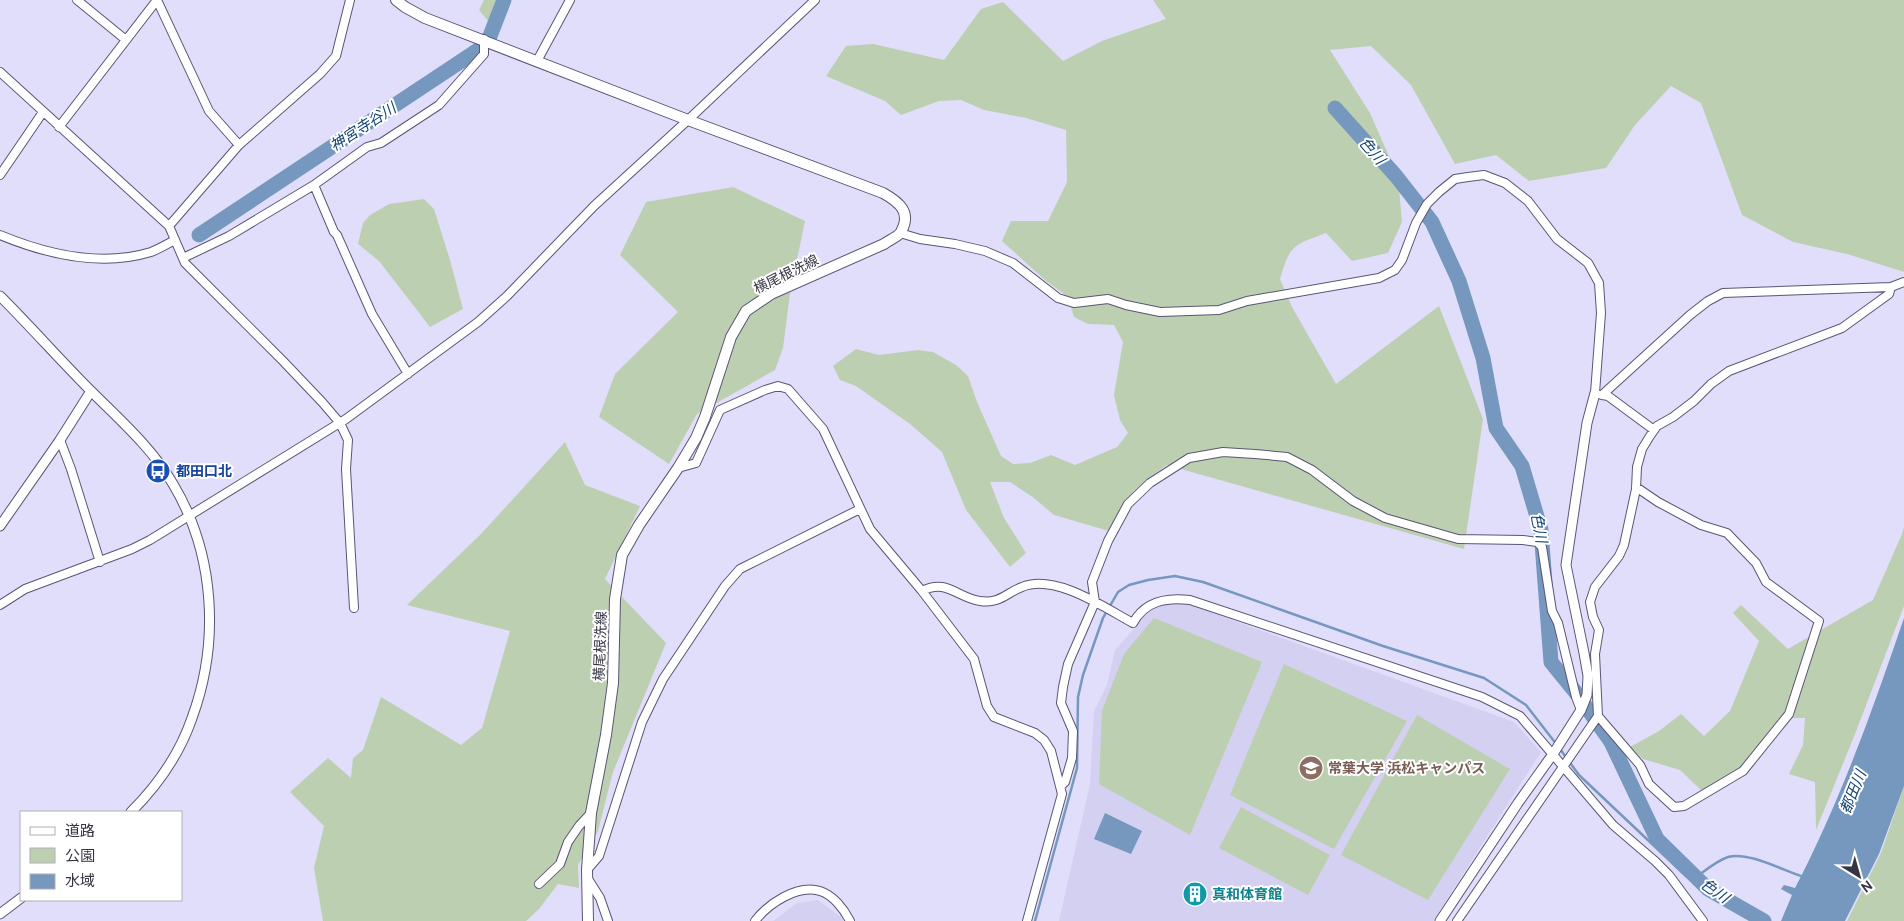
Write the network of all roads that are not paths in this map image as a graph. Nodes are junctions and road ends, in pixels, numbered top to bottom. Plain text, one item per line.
1 (77, 0) edge
2 (157, 0) edge
3 (350, 0) edge
4 (396, 0) edge
5 (570, 0) edge
6 (815, 0) edge
7 (126, 40) junction
8 (484, 40) junction
9 (537, 60) junction
10 (0, 72) edge
11 (43, 112) junction
12 (688, 120) junction
13 (59, 127) junction
14 (239, 145) junction
15 (0, 175) edge
16 (314, 185) junction
17 (169, 226) junction
18 (900, 233) junction
19 (0, 236) edge
20 (175, 240) junction
21 (183, 258) junction
22 (1904, 282) edge
23 (1892, 286) junction
24 (0, 296) edge
25 (408, 374) junction
26 (91, 390) junction
27 (1599, 394) junction
28 (340, 423) junction
29 (1654, 430) junction
30 (60, 440) junction
31 (678, 468) junction
32 (1636, 487) junction
33 (860, 509) junction
34 (189, 516) junction
35 (0, 526) edge
36 (100, 562) junction
37 (922, 591) junction
38 (1094, 602) junction
39 (0, 605) edge
40 (354, 608) dead end
41 (1581, 710) junction
42 (1598, 716) junction
43 (1552, 754) junction
44 (1563, 766) junction
45 (1061, 786) junction
46 (132, 811) edge
47 (591, 813) junction
48 (587, 874) junction
49 (539, 884) dead end
50 (20, 899) edge
51 (0, 914) edge
52 (588, 921) edge
53 (608, 921) edge
54 (755, 921) edge
55 (850, 921) edge
56 (1027, 921) edge
57 (1440, 921) edge
58 (1457, 921) edge
59 (1703, 921) edge

1 - 7 street
2 - 7 street
2 - 14 street
3 - 14 street
4 - 8 main road
5 - 9 street
6 - 12 street
7 - 13 street
8 - 9 main road
8 - 16 street
9 - 12 main road
10 - 11 street
11 - 13 street
11 - 15 street
12 - 18 main road
12 - 25 street
13 - 17 street
14 - 17 street
16 - 21 street
16 - 25 street
17 - 20 street
18 - 27 street
18 - 31 main road, 横尾根洗線
19 - 20 street
20 - 21 street
21 - 28 street
22 - 23 street
23 - 27 street
23 - 29 street
24 - 26 street
25 - 28 street
26 - 30 street
26 - 34 street
27 - 29 street
27 - 41 street
28 - 34 street
28 - 40 street
29 - 32 street
30 - 35 street
30 - 36 street
31 - 33 street
31 - 47 main road, 横尾根洗線
32 - 42 street
32 - 42 street
33 - 37 street
33 - 48 street
34 - 36 street
34 - 46 street
36 - 39 street
37 - 38 street
37 - 45 street
38 - 41 street
38 - 43 street
38 - 45 street
41 - 43 street
42 - 44 street
43 - 44 street
43 - 57 street
44 - 58 street
44 - 59 street
45 - 56 street
47 - 48 main road, 横尾根洗線
47 - 49 street
48 - 52 main road, 横尾根洗線
48 - 53 street
50 - 51 street
54 - 55 street

